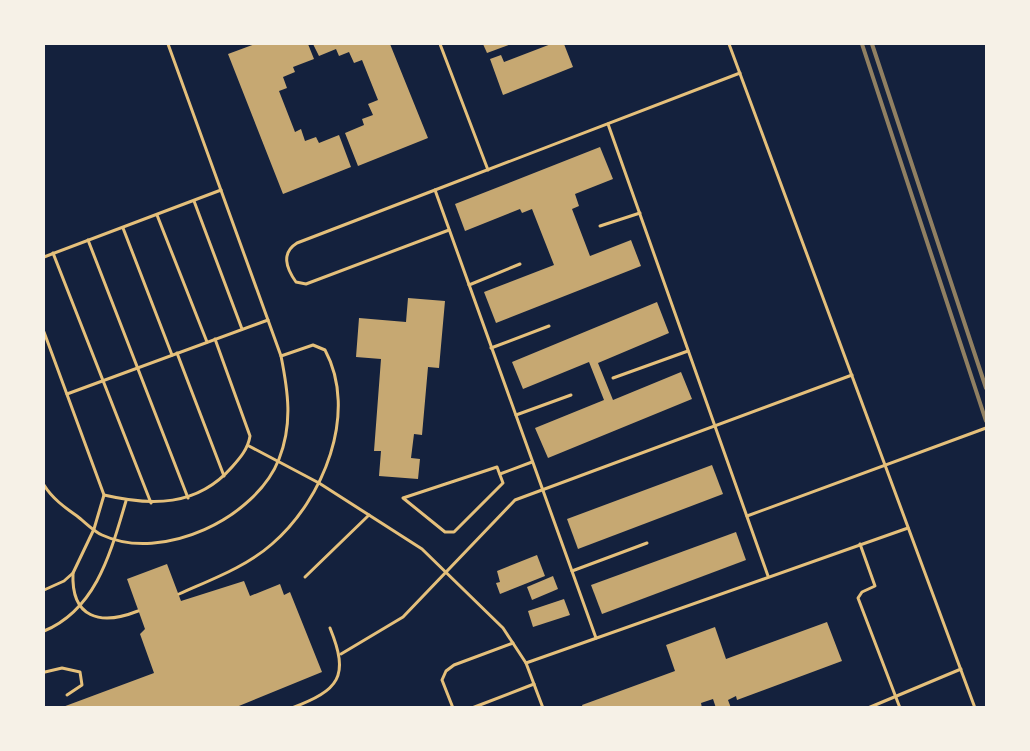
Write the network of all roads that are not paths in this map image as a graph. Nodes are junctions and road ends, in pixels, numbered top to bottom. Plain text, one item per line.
1 (168, 44) edge
2 (440, 44) edge
3 (729, 44) edge
4 (740, 73) junction
5 (608, 124) junction
6 (488, 170) junction
7 (221, 190) junction
8 (435, 190) junction
9 (194, 201) junction
10 (640, 213) junction
11 (157, 214) junction
12 (600, 226) dead end
13 (123, 227) junction
14 (449, 230) junction
15 (88, 240) junction
16 (53, 254) junction
17 (44, 257) edge
18 (520, 264) dead end
19 (469, 285) junction
20 (268, 320) junction
21 (549, 326) dead end
22 (242, 330) junction
23 (44, 332) edge
24 (215, 339) junction
25 (207, 342) junction
26 (491, 348) junction
27 (688, 351) junction
28 (175, 354) junction
29 (281, 356) junction
30 (138, 368) junction
31 (852, 375) junction
32 (613, 378) dead end
33 (103, 381) junction
34 (67, 394) junction
35 (571, 395) dead end
36 (515, 415) junction
37 (715, 426) junction
38 (987, 428) edge
39 (249, 446) junction
40 (278, 461) junction
41 (532, 462) junction
42 (885, 464) junction
43 (500, 474) junction
44 (224, 477) junction
45 (319, 483) junction
46 (44, 485) edge
47 (542, 490) junction
48 (104, 495) junction
49 (188, 498) junction
50 (126, 500) junction
51 (151, 503) junction
52 (369, 515) junction
53 (747, 516) junction
54 (909, 528) junction
55 (94, 529) junction
56 (115, 538) junction
57 (647, 543) dead end
58 (860, 544) junction
59 (445, 571) junction
60 (572, 571) junction
61 (73, 573) junction
62 (768, 576) junction
63 (305, 577) dead end
64 (44, 590) edge
65 (179, 594) dead end
66 (80, 607) junction
67 (138, 611) dead end
68 (330, 628) dead end
69 (44, 631) edge
70 (596, 638) junction
71 (513, 643) junction
72 (341, 654) junction
73 (526, 663) junction
74 (961, 669) junction
75 (44, 671) edge
76 (534, 684) junction
77 (895, 694) junction
78 (68, 695) dead end
79 (292, 708) edge
80 (453, 708) edge
81 (472, 708) edge
82 (543, 708) edge
83 (868, 708) edge
84 (900, 708) edge
85 (975, 708) edge

1 - 7 lane
2 - 6 lane
3 - 4 lane
4 - 5 lane
4 - 31 lane
5 - 6 lane
5 - 10 lane
6 - 8 lane
7 - 9 lane
7 - 20 lane
8 - 14 lane
8 - 14 lane
9 - 11 lane
9 - 22 lane
10 - 12 lane
10 - 27 lane
11 - 13 lane
11 - 25 lane
13 - 15 lane
13 - 28 lane
14 - 19 lane
15 - 16 lane
15 - 30 lane
16 - 17 lane
16 - 33 lane
18 - 19 lane
19 - 26 lane
20 - 22 lane
20 - 29 lane
21 - 26 lane
22 - 24 lane
23 - 34 lane
24 - 25 lane
24 - 39 lane
25 - 28 lane
26 - 36 lane
27 - 32 lane
27 - 37 lane
28 - 30 lane
28 - 44 lane
29 - 40 lane
29 - 45 lane
30 - 33 lane
30 - 49 lane
31 - 37 lane
31 - 42 lane
33 - 34 lane
33 - 51 lane
34 - 48 lane
35 - 36 lane
36 - 41 lane
37 - 47 lane
37 - 53 lane
38 - 42 lane
39 - 40 lane
39 - 44 lane
40 - 45 lane
40 - 56 lane
41 - 43 lane
41 - 47 lane
42 - 53 lane
42 - 54 lane
43 - 43 lane
44 - 49 lane
45 - 52 lane
45 - 65 lane
46 - 55 lane
47 - 59 lane
47 - 60 lane
48 - 50 lane
48 - 55 lane
49 - 51 lane
50 - 51 lane
50 - 56 lane
52 - 59 lane
52 - 63 lane
53 - 62 lane
54 - 58 lane
54 - 74 lane
55 - 56 lane
55 - 61 lane
56 - 66 lane
57 - 60 lane
58 - 62 lane
58 - 77 lane
59 - 71 lane
59 - 72 lane
60 - 70 lane
61 - 64 lane
61 - 66 lane
62 - 70 lane
66 - 67 lane
66 - 69 lane
68 - 72 lane
70 - 73 lane
71 - 73 lane
71 - 80 lane
72 - 79 lane
73 - 76 lane
74 - 77 lane
74 - 85 lane
75 - 78 lane
76 - 81 lane
76 - 82 lane
77 - 83 lane
77 - 84 lane

